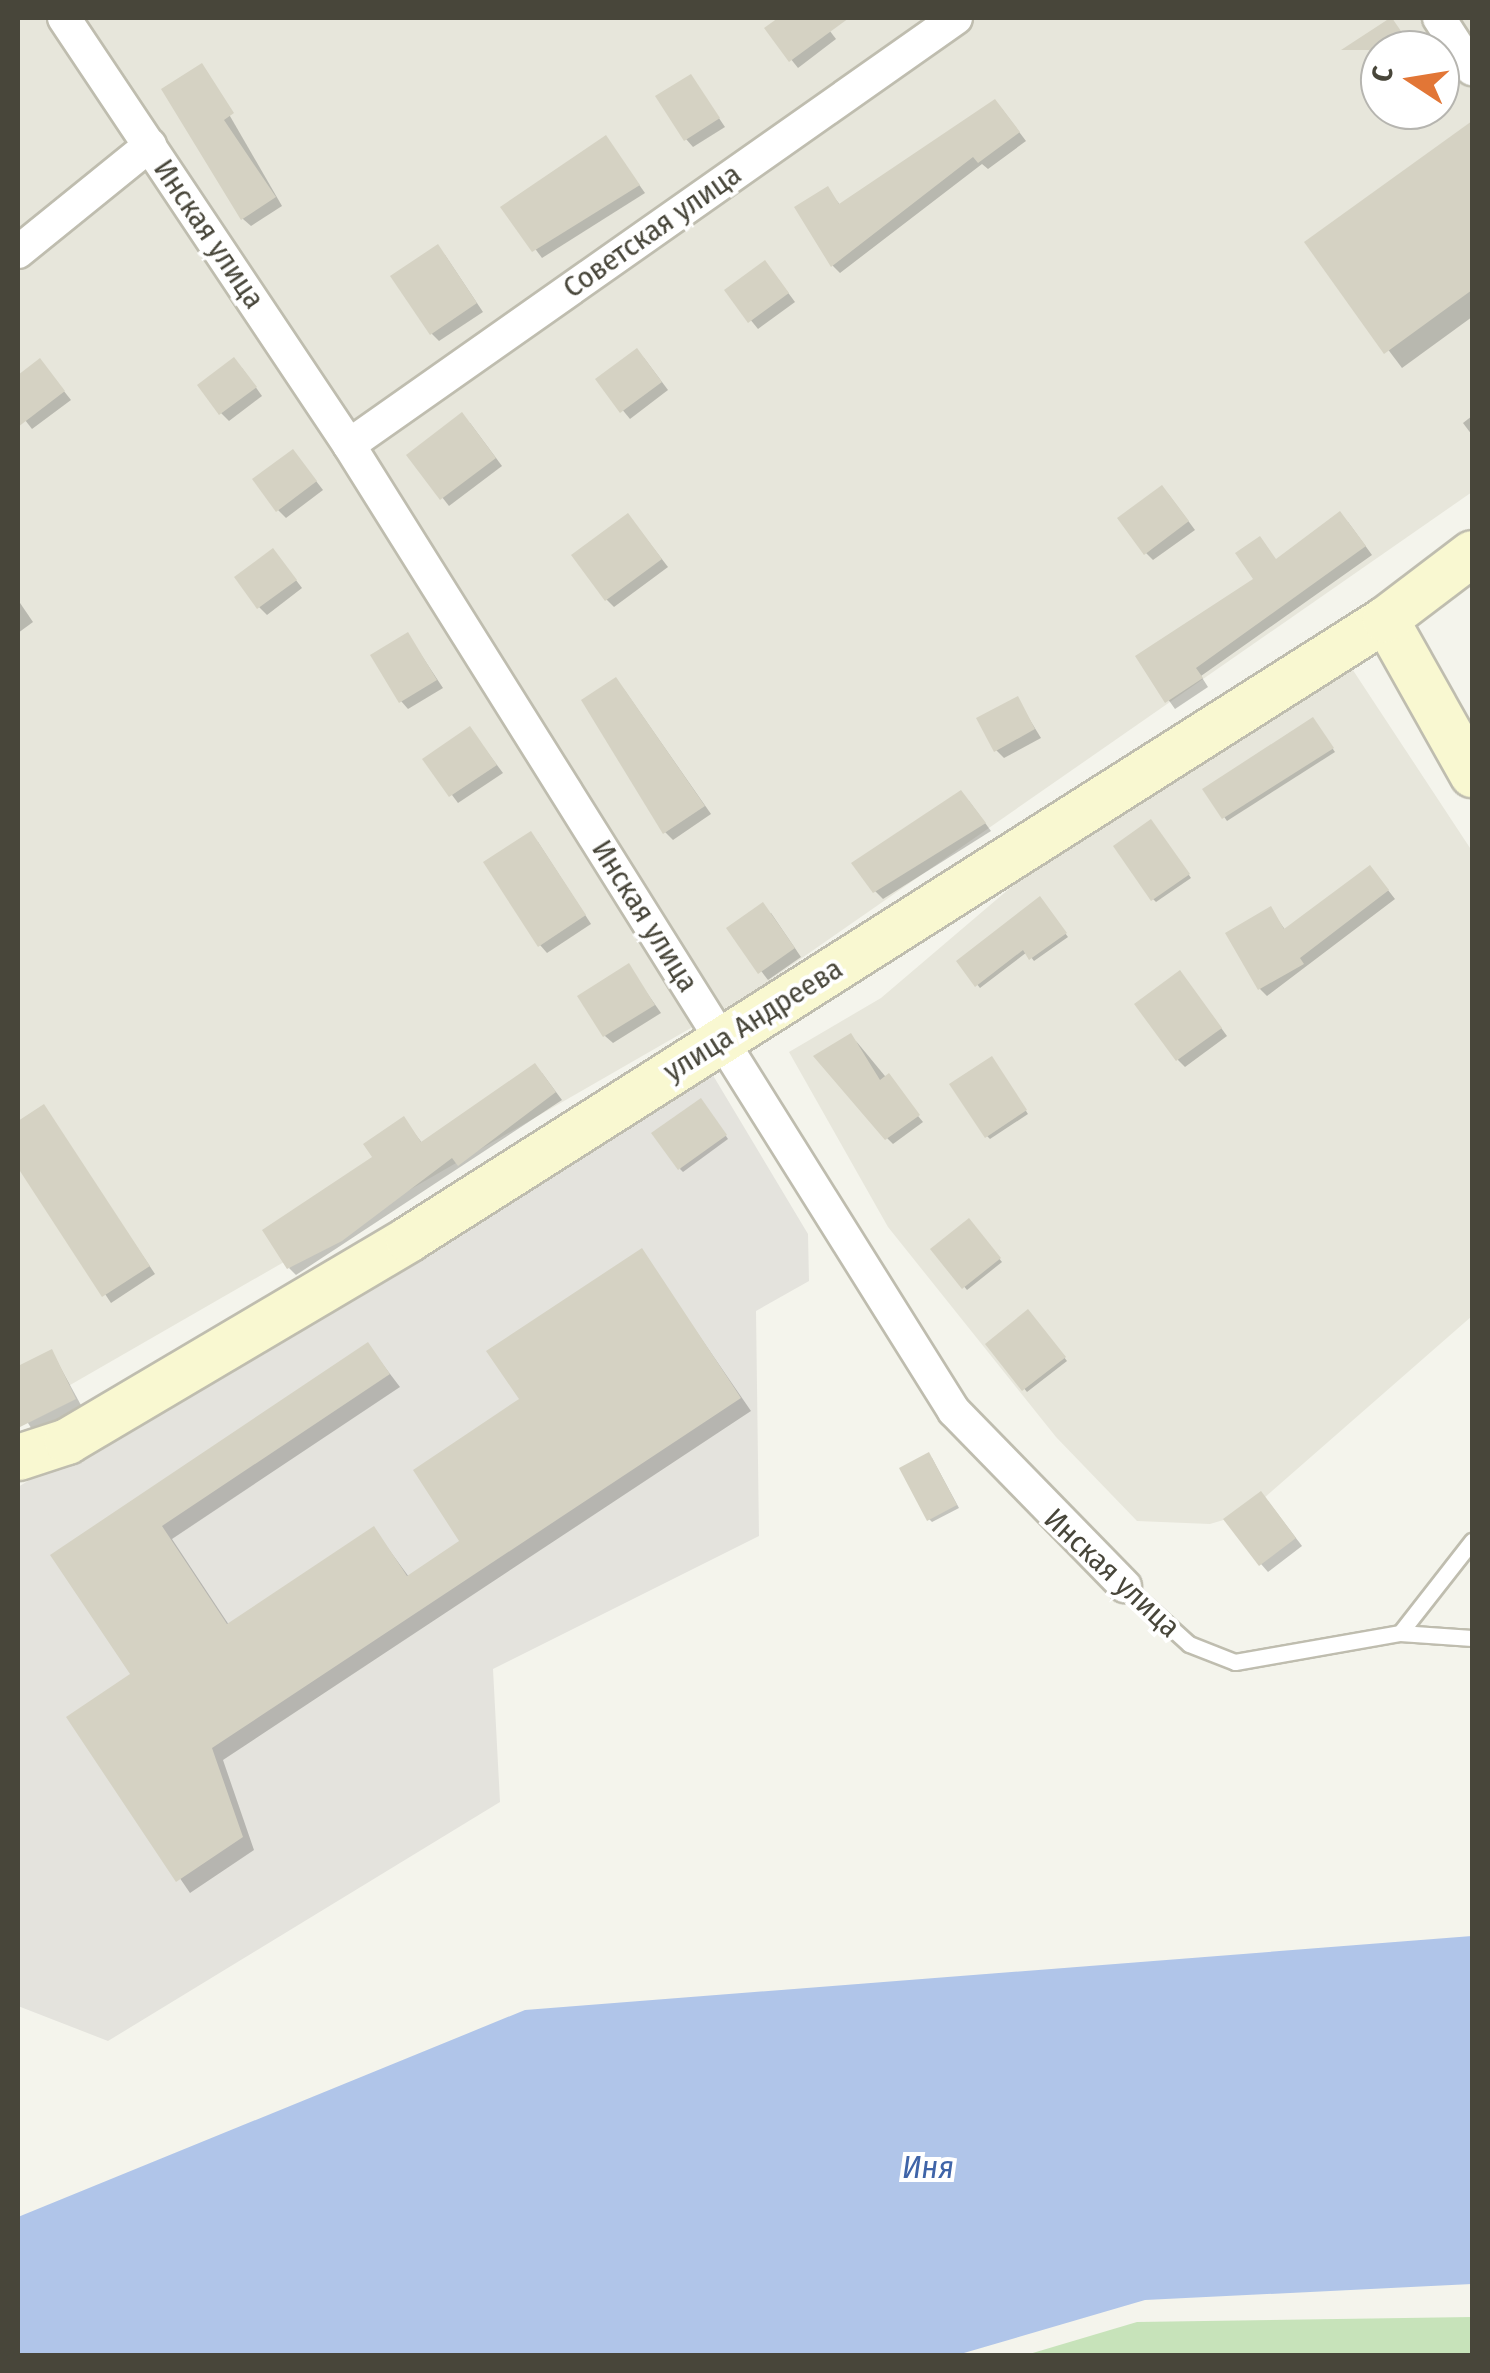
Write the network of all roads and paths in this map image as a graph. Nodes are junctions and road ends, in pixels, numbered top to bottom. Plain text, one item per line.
1 (64, 18) edge
2 (956, 18) edge
3 (1439, 18) edge
4 (1472, 68) edge
5 (150, 145) junction
6 (18, 252) edge
7 (349, 445) junction
8 (1472, 553) edge
9 (1385, 618) junction
10 (1472, 774) edge
11 (723, 1039) junction
12 (18, 1458) edge
13 (1472, 1541) edge
14 (1125, 1586) joint
15 (1400, 1633) junction
16 (1472, 1638) edge

1 - 5 street, Инская улица
2 - 7 street, Советская улица
3 - 4 street
5 - 6 street
5 - 7 street, Инская улица
7 - 11 street, Инская улица
8 - 9 street, улица Андреева
9 - 10 street
9 - 11 street, улица Андреева
11 - 12 street, улица Андреева
11 - 14 street, Инская улица
13 - 15 lane
14 - 15 lane, Инская улица
15 - 16 lane, Инская улица

